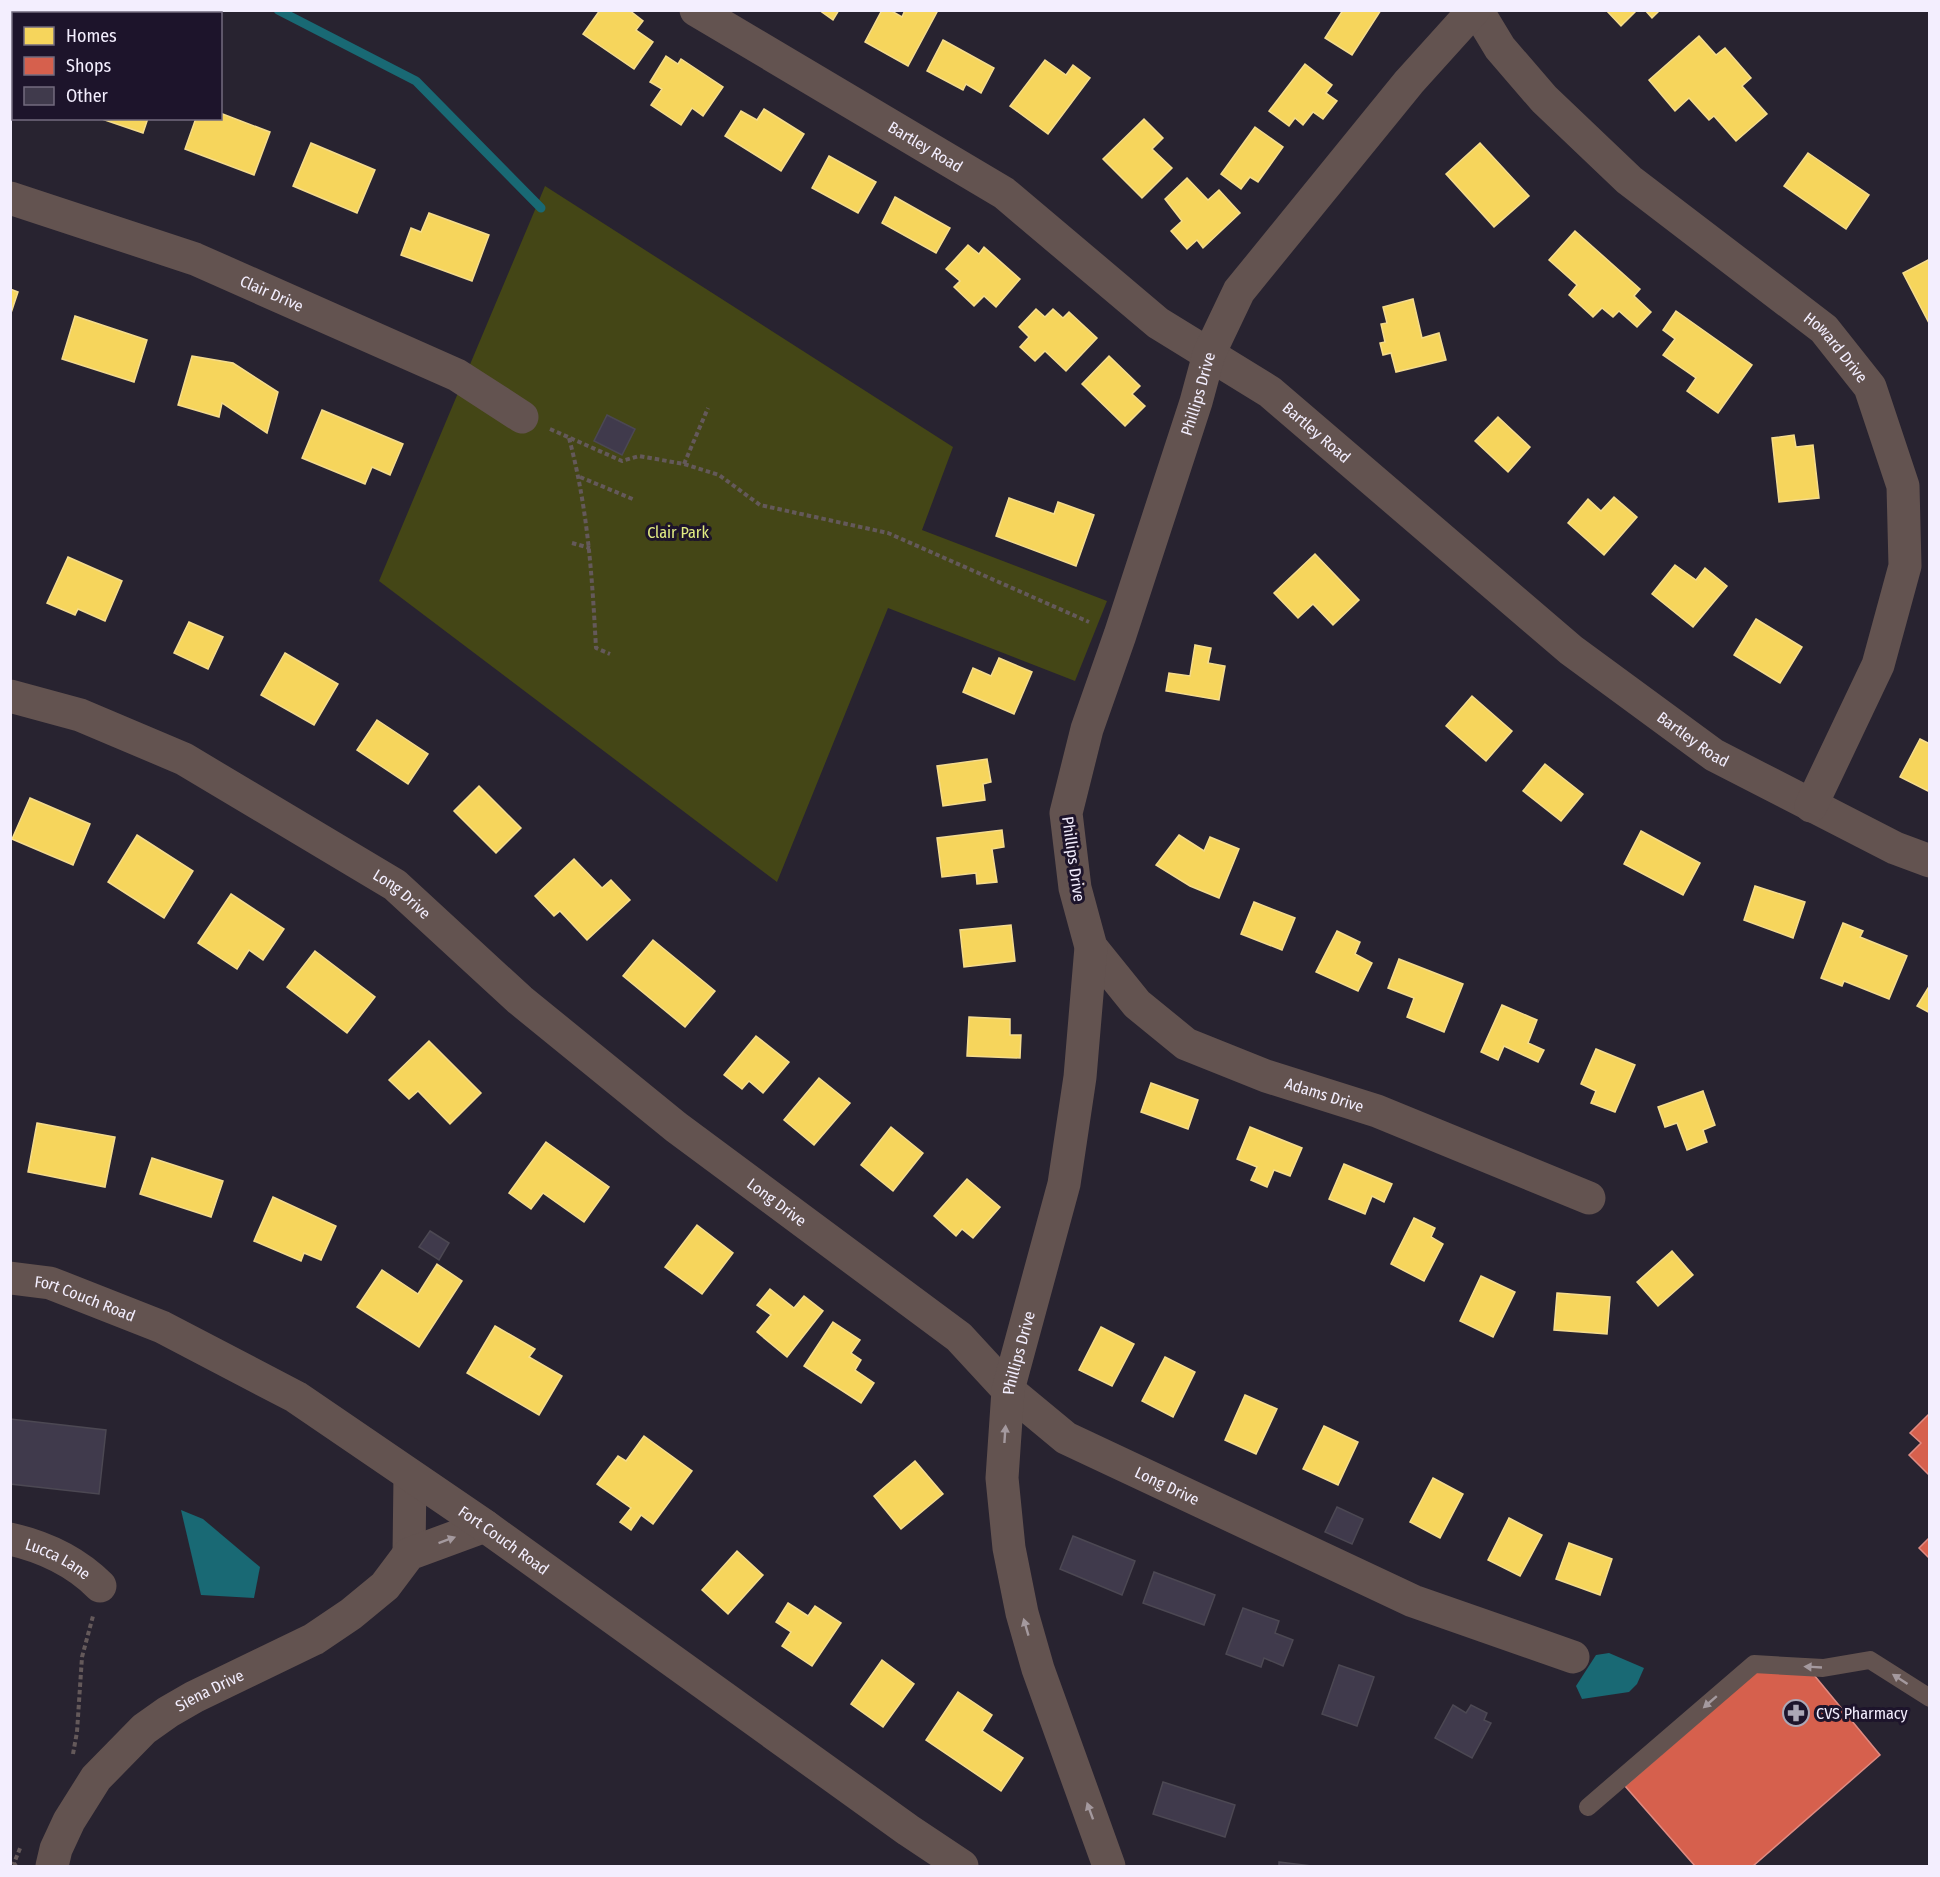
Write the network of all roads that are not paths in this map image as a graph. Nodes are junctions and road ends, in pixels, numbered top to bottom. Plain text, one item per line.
1 (696, 10) edge
2 (1476, 10) edge
3 (10, 198) edge
4 (1209, 354) junction
5 (522, 417) road end
6 (10, 696) edge
7 (1811, 806) junction
8 (1929, 861) edge
9 (1091, 947) junction
10 (1589, 1198) dead end
11 (10, 1278) edge
12 (1008, 1390) junction
13 (410, 1476) junction
14 (484, 1526) junction
15 (10, 1539) edge
16 (409, 1554) junction
17 (100, 1586) road end
18 (1573, 1658) dead end
19 (1929, 1698) edge
20 (1588, 1807) dead end
21 (52, 1866) edge
22 (962, 1866) edge
23 (1109, 1866) edge

1 - 4 street, Bartley Road
2 - 4 street, Phillips Drive
2 - 7 street, Howard Drive
3 - 5 street, Clair Drive
4 - 7 street, Bartley Road
4 - 9 street, Phillips Drive
6 - 12 street, Long Drive
7 - 8 street, Bartley Road
9 - 10 street, Adams Drive
9 - 12 street, Phillips Drive
11 - 13 street, Fort Couch Road
12 - 18 street, Long Drive
23 -> 12 street, Phillips Drive
13 - 14 street, Fort Couch Road
13 - 16 street
16 -> 14 street
14 - 22 street, Fort Couch Road
15 - 17 street, Lucca Lane
16 - 21 street, Siena Drive
19 -> 20 lane

